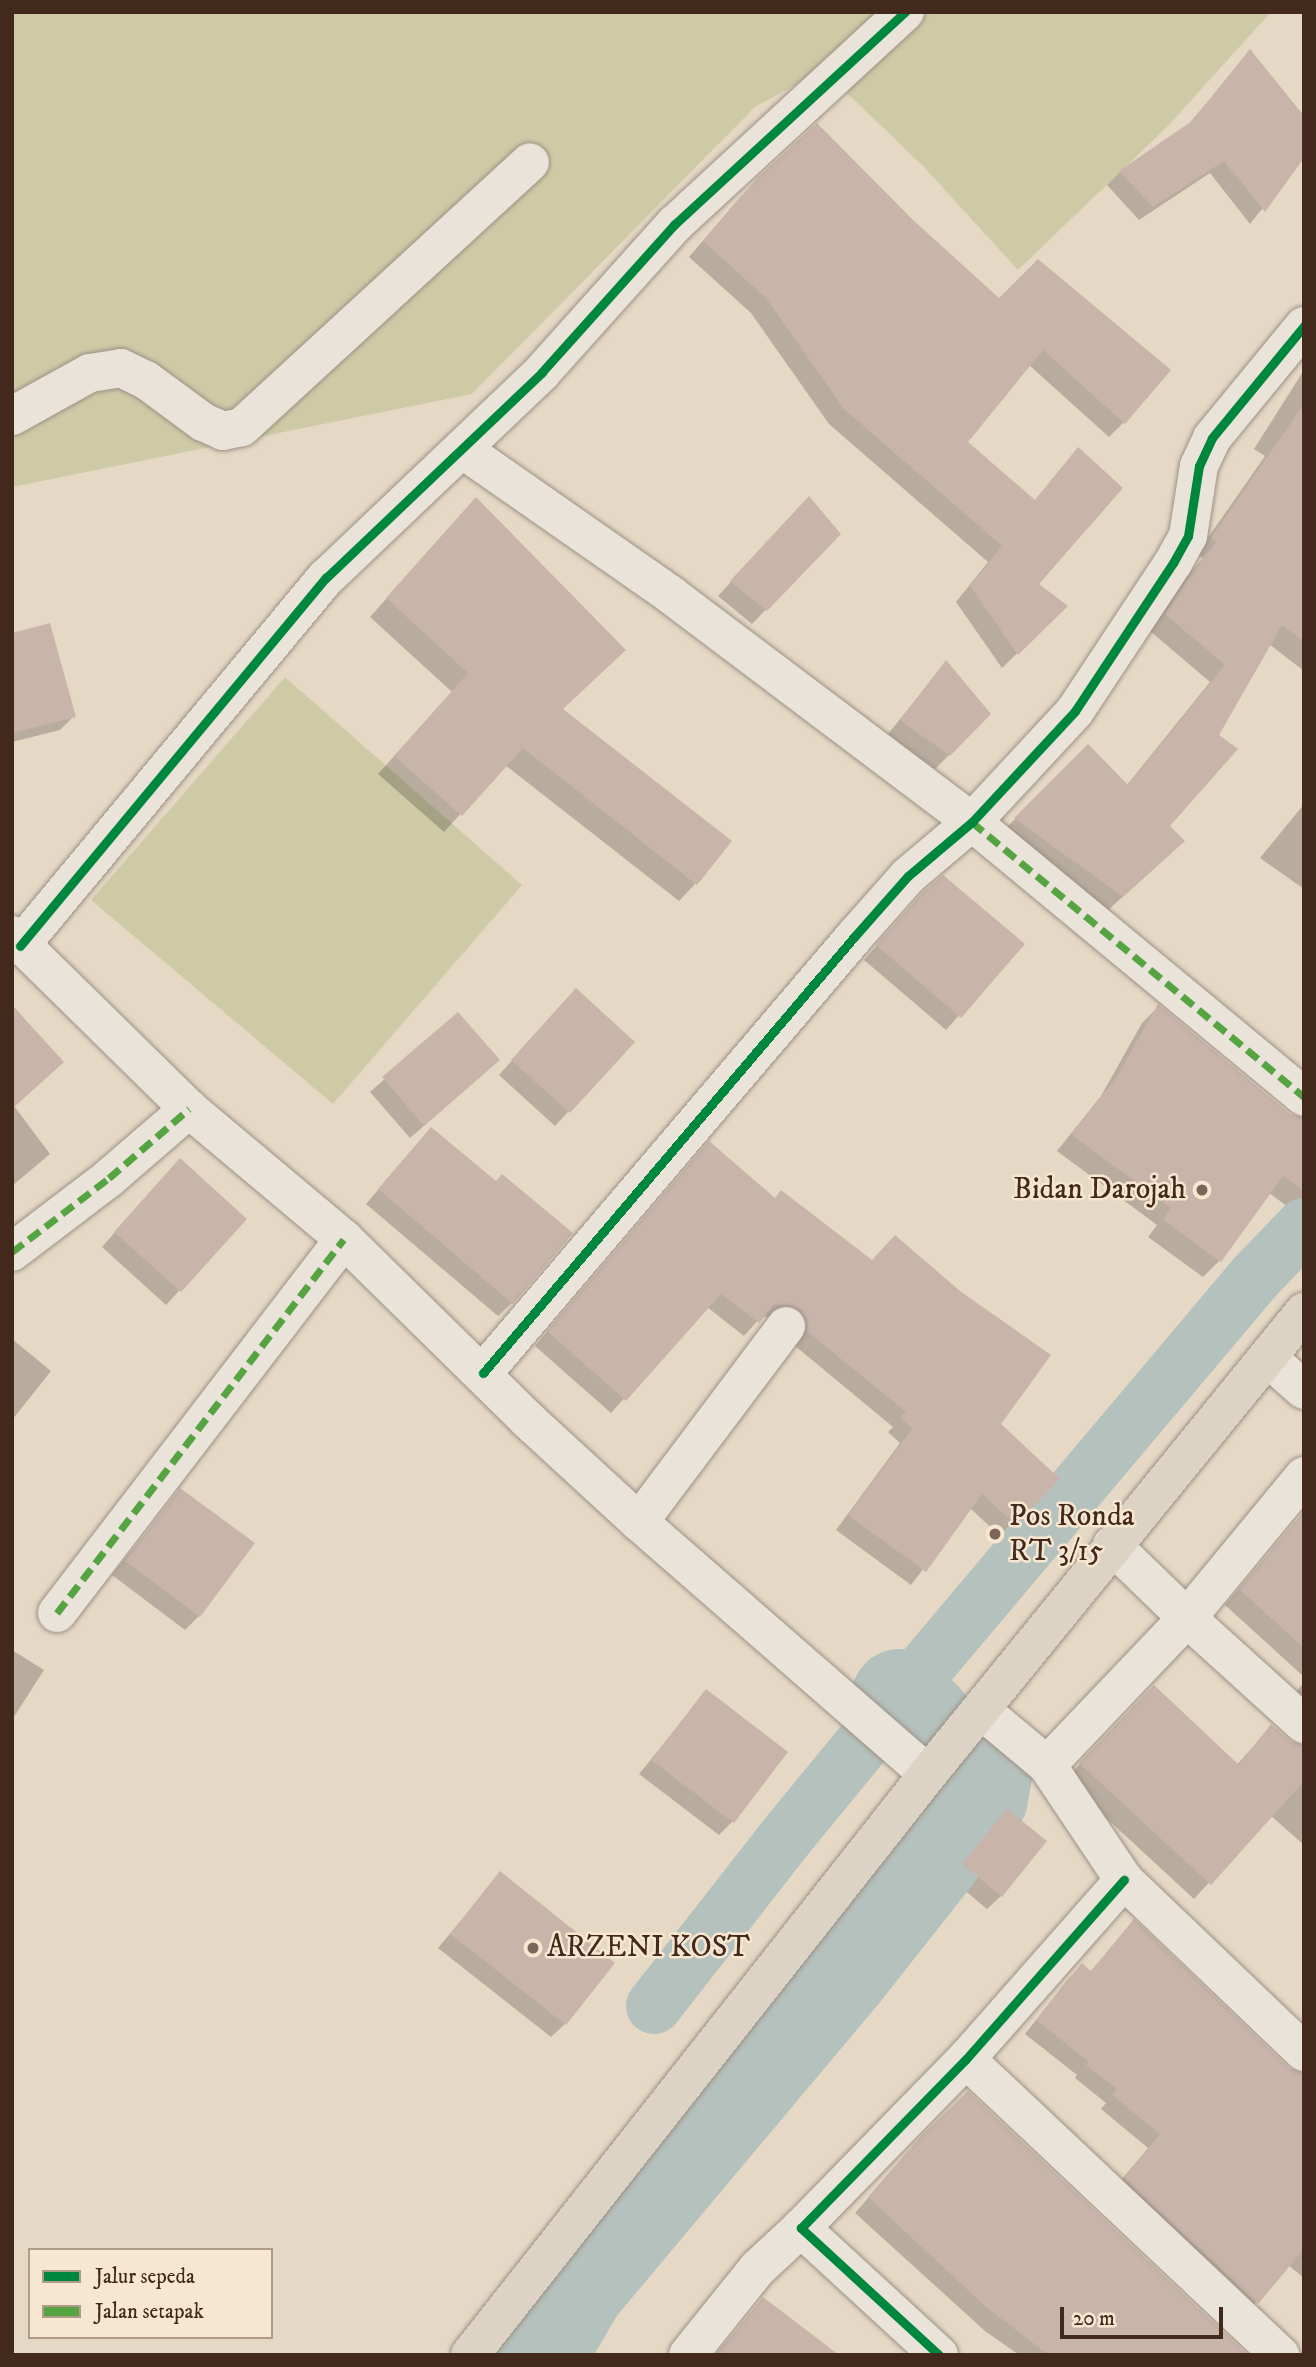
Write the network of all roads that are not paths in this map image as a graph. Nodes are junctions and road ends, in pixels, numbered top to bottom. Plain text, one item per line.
1 (905, 12) edge
2 (530, 162) dead end
3 (1304, 326) edge
4 (12, 416) edge
5 (462, 449) junction
6 (972, 822) junction
7 (16, 941) edge
8 (1304, 1097) edge
9 (189, 1109) junction
10 (344, 1239) junction
11 (12, 1252) edge
12 (1304, 1312) edge
13 (786, 1326) dead end
14 (1268, 1358) junction
15 (483, 1373) junction
16 (1304, 1390) edge
17 (1304, 1476) edge
18 (639, 1522) junction
19 (1112, 1545) junction
20 (57, 1613) dead end
21 (1187, 1618) junction
22 (981, 1710) junction
23 (1304, 1724) edge
24 (1047, 1765) junction
25 (928, 1774) junction
26 (1124, 1880) junction
27 (1304, 2052) edge
28 (966, 2059) junction
29 (801, 2228) junction
30 (470, 2355) edge
31 (688, 2355) edge
32 (939, 2355) edge
33 (1280, 2355) edge

1 - 5 street
2 - 4 street
3 - 6 street
5 - 6 street
5 - 7 street
6 - 8 street
6 - 15 street
7 - 9 street
9 - 10 street
9 - 11 street
10 - 15 street
10 - 20 street
12 - 14 highway
13 - 18 street
14 - 16 street
14 - 19 highway
15 - 18 street
17 - 21 street
18 - 25 street
19 - 21 street
19 - 22 highway
21 - 23 street
21 - 24 street
22 - 24 street
22 - 25 highway
24 - 26 street
25 - 30 highway
26 - 27 street
26 - 28 street
28 - 29 street
28 - 33 street
29 - 31 street
29 - 32 street

